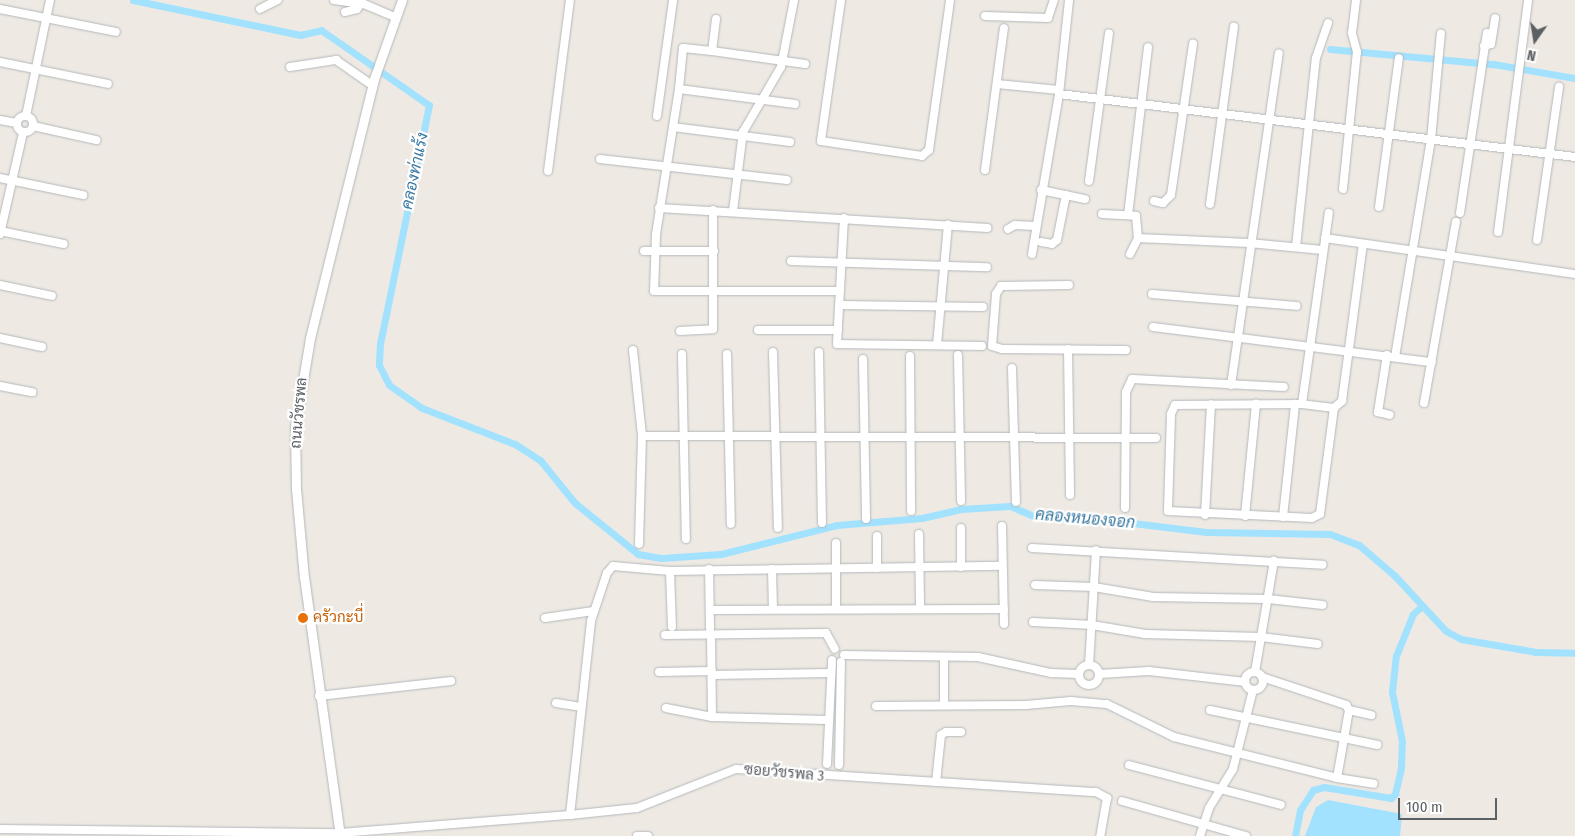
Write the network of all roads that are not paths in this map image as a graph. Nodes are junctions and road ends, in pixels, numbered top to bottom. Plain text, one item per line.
1 (50, 0) edge
2 (278, 0) edge
3 (334, 0) edge
4 (402, 0) edge
5 (570, 0) edge
6 (673, 0) edge
7 (794, 0) edge
8 (841, 0) edge
9 (950, 0) edge
10 (1054, 0) edge
11 (1069, 0) edge
12 (1356, 0) edge
13 (1528, 0) edge
14 (363, 3) edge
15 (0, 9) edge
16 (260, 9) dead end
17 (345, 12) dead end
18 (985, 16) dead end
19 (394, 17) junction
20 (1495, 18) dead end
21 (48, 19) junction
22 (716, 19) dead end
23 (1328, 23) dead end
24 (1234, 27) dead end
25 (1004, 28) dead end
26 (116, 32) dead end
27 (1487, 32) dead end
28 (1109, 33) dead end
29 (1441, 33) dead end
30 (1193, 44) dead end
31 (1484, 46) junction
32 (1148, 47) dead end
33 (712, 51) junction
34 (1279, 53) dead end
35 (1399, 58) dead end
36 (783, 61) junction
37 (0, 62) edge
38 (805, 64) dead end
39 (290, 67) dead end
40 (37, 70) junction
41 (373, 82) junction
42 (108, 84) dead end
43 (997, 84) junction
44 (1559, 87) dead end
45 (679, 89) junction
46 (1059, 92) junction
47 (763, 98) junction
48 (1101, 99) junction
49 (795, 104) dead end
50 (1141, 104) junction
51 (1184, 109) junction
52 (1224, 115) junction
53 (26, 116) junction
54 (658, 116) dead end
55 (0, 120) edge
56 (1268, 121) junction
57 (16, 123) junction
58 (33, 126) junction
59 (1309, 126) junction
60 (673, 127) junction
61 (1349, 130) junction
62 (24, 133) junction
63 (1389, 134) junction
64 (742, 136) junction
65 (96, 140) dead end
66 (1431, 140) junction
67 (790, 142) dead end
68 (1471, 144) junction
69 (1511, 150) junction
70 (1550, 154) junction
71 (1575, 157) edge
72 (600, 159) dead end
73 (666, 167) junction
74 (985, 170) dead end
75 (548, 171) dead end
76 (736, 174) junction
77 (0, 178) edge
78 (787, 180) dead end
79 (13, 181) junction
80 (1089, 181) dead end
81 (1343, 189) dead end
82 (1041, 190) junction
83 (83, 195) dead end
84 (1066, 195) junction
85 (1085, 199) dead end
86 (1154, 201) dead end
87 (1210, 204) dead end
88 (1379, 207) dead end
89 (660, 208) junction
90 (713, 210) junction
91 (733, 211) junction
92 (1329, 212) dead end
93 (1460, 213) dead end
94 (1102, 214) dead end
95 (1128, 216) junction
96 (844, 218) junction
97 (1456, 222) dead end
98 (948, 225) junction
99 (1035, 226) junction
100 (987, 228) dead end
101 (1008, 229) dead end
102 (0, 232) edge
103 (1498, 232) dead end
104 (1138, 238) junction
105 (1324, 238) junction
106 (1537, 240) dead end
107 (1041, 242) dead end
108 (1249, 242) junction
109 (64, 244) dead end
110 (1363, 244) junction
111 (1296, 247) junction
112 (644, 250) dead end
113 (1323, 250) junction
114 (655, 251) junction
115 (714, 251) junction
116 (1413, 251) junction
117 (1032, 254) dead end
118 (1130, 254) dead end
119 (1451, 257) junction
120 (791, 262) dead end
121 (842, 263) junction
122 (944, 266) junction
123 (987, 267) dead end
124 (1575, 274) edge
125 (0, 285) edge
126 (1069, 285) dead end
127 (714, 291) junction
128 (840, 291) junction
129 (1152, 294) dead end
130 (52, 296) dead end
131 (1242, 301) junction
132 (839, 305) junction
133 (940, 306) junction
134 (1297, 306) dead end
135 (983, 307) dead end
136 (1153, 327) dead end
137 (758, 330) dead end
138 (838, 330) junction
139 (680, 331) dead end
140 (1237, 337) junction
141 (0, 338) edge
142 (937, 345) junction
143 (982, 346) dead end
144 (1311, 346) junction
145 (42, 347) dead end
146 (1068, 349) junction
147 (633, 350) dead end
148 (1126, 350) dead end
149 (1349, 350) junction
150 (773, 352) dead end
151 (819, 352) dead end
152 (682, 354) dead end
153 (727, 354) dead end
154 (958, 355) dead end
155 (910, 356) dead end
156 (1386, 356) junction
157 (1396, 357) junction
158 (863, 359) dead end
159 (1432, 362) junction
160 (1012, 368) dead end
161 (1231, 385) junction
162 (0, 386) edge
163 (1284, 387) dead end
164 (32, 392) dead end
165 (1424, 403) dead end
166 (1210, 404) junction
167 (1256, 404) junction
168 (1298, 404) junction
169 (1334, 408) junction
170 (1390, 416) dead end
171 (685, 435) junction
172 (729, 435) junction
173 (775, 435) junction
174 (642, 436) junction
175 (820, 436) junction
176 (1126, 436) junction
177 (865, 437) junction
178 (1070, 437) junction
179 (911, 438) junction
180 (960, 438) junction
181 (1015, 438) junction
182 (1156, 438) dead end
183 (1070, 496) dead end
184 (961, 501) dead end
185 (1016, 502) dead end
186 (1125, 508) dead end
187 (911, 511) dead end
188 (1205, 515) junction
189 (1245, 516) junction
190 (1283, 517) junction
191 (866, 519) dead end
192 (822, 523) dead end
193 (731, 524) dead end
194 (1002, 526) dead end
195 (778, 528) dead end
196 (960, 528) dead end
197 (919, 534) dead end
198 (877, 536) dead end
199 (686, 539) dead end
200 (836, 543) dead end
201 (639, 544) dead end
202 (1032, 548) dead end
203 (1096, 550) junction
204 (1274, 561) junction
205 (1323, 565) dead end
206 (1002, 566) junction
207 (961, 567) junction
208 (836, 568) junction
209 (877, 568) junction
210 (919, 568) junction
211 (709, 569) junction
212 (772, 569) junction
213 (670, 571) junction
214 (1035, 585) dead end
215 (1094, 587) junction
216 (1268, 599) junction
217 (1323, 605) dead end
218 (773, 609) junction
219 (836, 609) junction
220 (920, 609) junction
221 (710, 610) junction
222 (1004, 610) junction
223 (593, 611) junction
224 (545, 618) dead end
225 (1033, 622) dead end
226 (1004, 624) dead end
227 (1092, 625) junction
228 (672, 627) dead end
229 (710, 632) junction
230 (665, 635) dead end
231 (1261, 637) junction
232 (1318, 644) dead end
233 (835, 649) junction
234 (944, 658) junction
235 (842, 659) junction
236 (832, 660) junction
237 (1089, 665) junction
238 (659, 672) dead end
239 (712, 673) junction
240 (830, 673) junction
241 (1079, 674) junction
242 (1098, 674) junction
243 (1259, 675) junction
244 (451, 681) dead end
245 (1245, 682) junction
246 (1253, 690) junction
247 (319, 696) junction
248 (556, 704) dead end
249 (944, 704) junction
250 (876, 706) dead end
251 (581, 707) junction
252 (666, 708) dead end
253 (1210, 710) dead end
254 (1349, 710) junction
255 (1371, 715) dead end
256 (712, 717) junction
257 (1248, 719) junction
258 (829, 720) junction
259 (961, 732) dead end
260 (1345, 740) junction
261 (1377, 745) dead end
262 (1239, 754) junction
263 (828, 755) junction
264 (838, 756) junction
265 (1130, 765) dead end
266 (827, 769) junction
267 (838, 777) junction
268 (1337, 778) junction
269 (936, 782) junction
270 (1374, 784) dead end
271 (1222, 789) junction
272 (1122, 801) dead end
273 (1280, 805) dead end
274 (570, 815) junction
275 (1204, 825) junction
276 (0, 829) edge
277 (340, 835) edge
278 (637, 836) edge
279 (648, 836) edge
280 (1100, 836) edge
281 (1200, 836) edge
282 (1246, 836) edge

1 - 21 street
2 - 16 street
3 - 14 street
4 - 19 street, ถนนวัชรพล
5 - 75 street
6 - 54 street
7 - 36 street
8 - 9 street
10 - 18 street
11 - 46 street
12 - 61 street
13 - 69 street
14 - 17 street
14 - 19 street
15 - 21 street
19 - 41 street, ถนนวัชรพล
20 - 31 street
21 - 26 street
21 - 40 street
22 - 33 street
23 - 59 street
24 - 52 street
25 - 43 street
27 - 31 street
28 - 48 street
29 - 66 street
30 - 51 street
31 - 68 street
32 - 50 street
33 - 36 street
33 - 45 street
34 - 56 street
35 - 63 street
36 - 38 street
36 - 47 street
37 - 40 street
39 - 41 street
40 - 42 street
40 - 53 street
41 - 247 street, ถนนวัชรพล
43 - 46 street
43 - 74 street
44 - 70 street
45 - 47 street
45 - 60 street
46 - 48 street
46 - 82 street
47 - 49 street
47 - 64 street
48 - 50 street
48 - 80 street
50 - 51 street
50 - 95 street
51 - 52 street
51 - 86 street
52 - 56 street
52 - 87 street
53 - 57 street
53 - 58 street
55 - 57 street
56 - 59 street
56 - 108 street
57 - 62 street
58 - 62 street
58 - 65 street
59 - 61 street
59 - 111 street
60 - 64 street
60 - 73 street
61 - 63 street
61 - 81 street
62 - 79 street
63 - 66 street
63 - 88 street
64 - 67 street
64 - 76 street
66 - 68 street
66 - 116 street
68 - 69 street
68 - 93 street
69 - 70 street
69 - 103 street
70 - 71 street
70 - 106 street
72 - 73 street
73 - 76 street
73 - 89 street
76 - 78 street
76 - 91 street
77 - 79 street
79 - 83 street
79 - 102 street
82 - 84 street
82 - 99 street
84 - 85 street
84 - 107 street
89 - 90 street
89 - 114 street
90 - 91 street
90 - 115 street
91 - 96 street
92 - 105 street
94 - 95 street
95 - 104 street
96 - 98 street
96 - 121 street
97 - 119 street
98 - 100 street
98 - 122 street
99 - 101 street
99 - 117 street
102 - 109 street
104 - 108 street
104 - 118 street
105 - 110 street
105 - 113 street
108 - 111 street
108 - 131 street
110 - 116 street
110 - 149 street
111 - 113 street
112 - 114 street
113 - 144 street
114 - 115 street
114 - 127 street
115 - 127 street
116 - 119 street
116 - 157 street
119 - 124 street
119 - 159 street
120 - 121 street
121 - 122 street
121 - 128 street
122 - 123 street
122 - 133 street
125 - 130 street
126 - 146 street
127 - 128 street
127 - 139 street
128 - 132 street
129 - 131 street
131 - 134 street
131 - 140 street
132 - 133 street
132 - 138 street
133 - 135 street
133 - 142 street
136 - 140 street
137 - 138 street
138 - 142 street
140 - 144 street
140 - 161 street
141 - 145 street
142 - 143 street
144 - 149 street
144 - 168 street
146 - 148 street
146 - 178 street
147 - 174 street
149 - 156 street
149 - 169 street
150 - 173 street
151 - 175 street
152 - 171 street
153 - 172 street
154 - 180 street
155 - 179 street
156 - 157 street
156 - 170 street
157 - 159 street
158 - 177 street
159 - 165 street
160 - 181 street
161 - 163 street
161 - 176 street
162 - 164 street
166 - 167 street
166 - 188 street
166 - 188 street
167 - 168 street
167 - 189 street
168 - 169 street
168 - 190 street
169 - 190 street
171 - 172 street
171 - 174 street
171 - 199 street
172 - 173 street
172 - 193 street
173 - 175 street
173 - 195 street
174 - 201 street
175 - 177 street
175 - 192 street
176 - 178 street
176 - 182 street
176 - 186 street
177 - 179 street
177 - 191 street
178 - 181 street
178 - 183 street
179 - 180 street
179 - 187 street
180 - 181 street
180 - 184 street
181 - 185 street
188 - 189 street
189 - 190 street
194 - 206 street
196 - 207 street
197 - 210 street
198 - 209 street
200 - 208 street
202 - 203 street
203 - 204 street
203 - 215 street
204 - 205 street
204 - 216 street
206 - 207 street
206 - 222 street
207 - 210 street
208 - 209 street
208 - 212 street
208 - 219 street
209 - 210 street
210 - 220 street
211 - 212 street
211 - 213 street
211 - 221 street
212 - 218 street
213 - 223 street
213 - 228 street
214 - 215 street
215 - 216 street
215 - 227 street
216 - 217 street
216 - 231 street
218 - 219 street
218 - 221 street
219 - 220 street
220 - 222 street
221 - 229 street
222 - 226 street
223 - 224 street
223 - 251 street
225 - 227 street
227 - 231 street
227 - 237 street
229 - 230 street
229 - 233 street
229 - 239 street
231 - 232 street
231 - 243 street
233 - 235 street
233 - 236 street
234 - 235 street
234 - 241 street
234 - 249 street
235 - 236 street
235 - 264 street
236 - 240 street
237 - 241 street
237 - 242 street
238 - 239 street
239 - 240 street
239 - 256 street
240 - 258 street
241 - 242 street
242 - 245 street
243 - 245 street
243 - 246 street
243 - 254 street
244 - 247 street
245 - 246 street
246 - 257 street
247 - 277 street, ถนนวัชรพล
248 - 251 street
249 - 250 street
249 - 262 street
251 - 274 street
252 - 256 street
253 - 257 street
254 - 255 street
254 - 260 street
256 - 258 street
257 - 260 street
257 - 262 street
258 - 263 street
259 - 269 street
260 - 261 street
260 - 268 street
262 - 268 street
262 - 271 street
263 - 264 street
263 - 266 street
264 - 267 street
265 - 271 street
266 - 267 street, ซอยวัชรพล 3
266 - 274 street, ซอยวัชรพล 3
267 - 269 street, ซอยวัชรพล 3
268 - 270 street
269 - 280 street, ซอยวัชรพล 3
271 - 273 street
271 - 275 street
272 - 275 street
274 - 277 street, ซอยวัชรพล 3
275 - 281 street
275 - 282 street
276 - 277 street, ซอยวัชรพล 3
278 - 279 street

